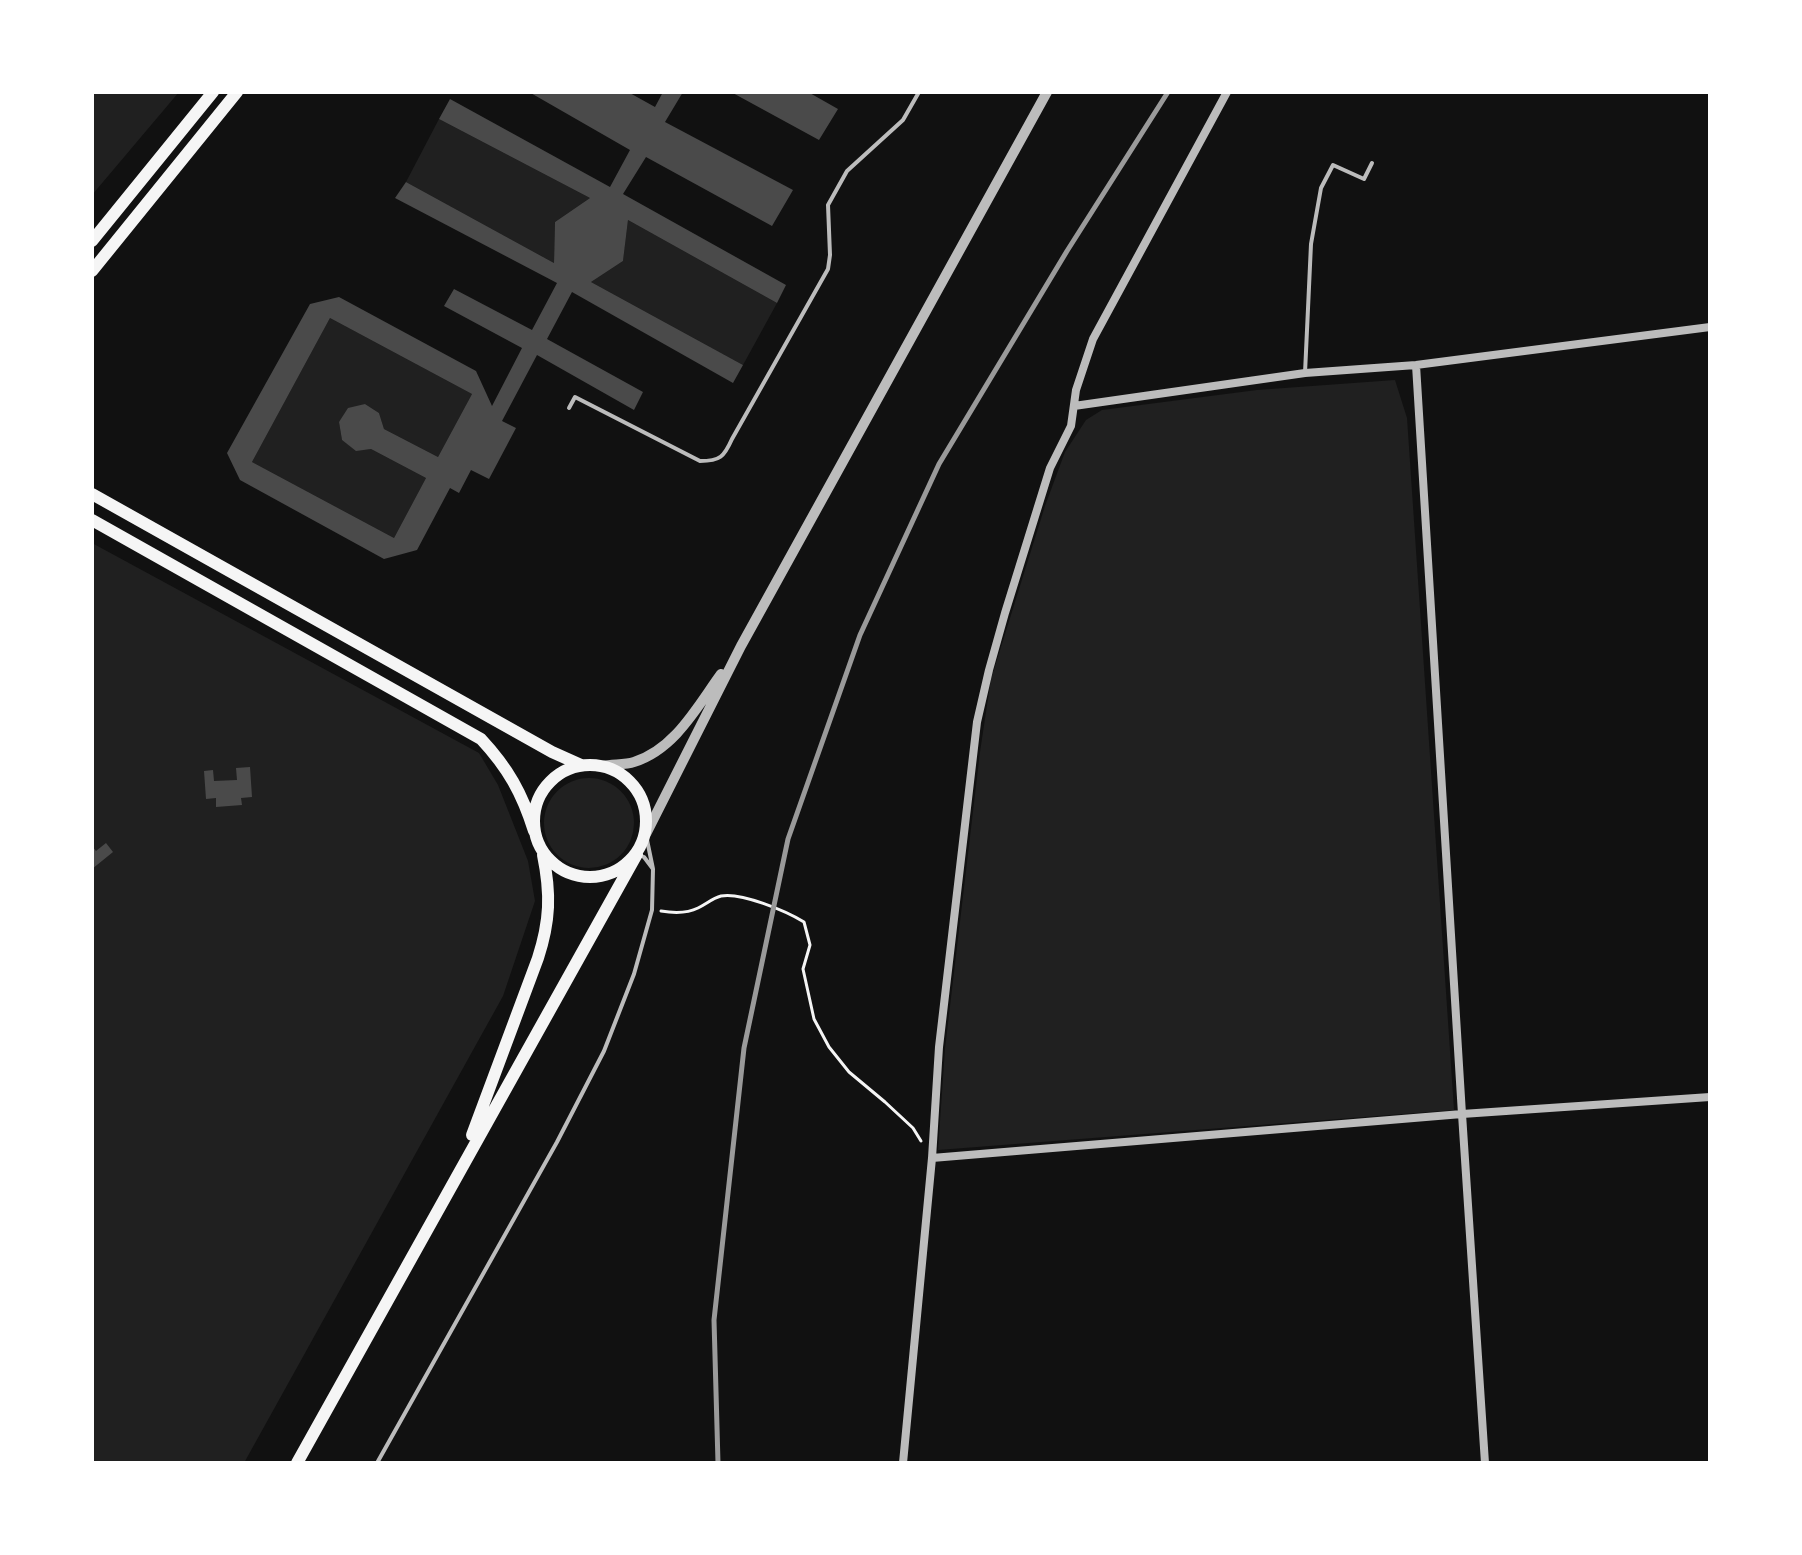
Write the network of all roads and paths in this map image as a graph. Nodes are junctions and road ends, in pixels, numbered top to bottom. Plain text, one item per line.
1 (213, 92) edge
2 (237, 92) edge
3 (919, 92) edge
4 (1047, 92) edge
5 (1227, 92) edge
6 (1372, 163) dead end
7 (92, 241) edge
8 (92, 271) edge
9 (1710, 327) edge
10 (1416, 365) junction
11 (1305, 373) junction
12 (1074, 406) junction
13 (569, 408) dead end
14 (92, 494) edge
15 (92, 520) edge
16 (741, 646) junction
17 (581, 765) junction
18 (603, 766) junction
19 (534, 831) junction
20 (646, 834) junction
21 (542, 852) junction
22 (637, 854) junction
23 (653, 869) junction
24 (652, 910) junction
25 (1710, 1097) edge
26 (1462, 1114) junction
27 (932, 1158) junction
28 (458, 1172) junction
29 (297, 1463) edge
30 (377, 1463) edge
31 (903, 1463) edge
32 (1485, 1463) edge

1 - 7 main road
2 - 8 main road
3 - 13 lane
4 - 16 street
5 - 12 street
6 - 11 lane
9 - 10 street
10 - 11 street
10 - 26 street
11 - 12 street
12 - 27 street
14 - 17 main road
15 - 19 main road
16 - 18 street
16 - 20 street
17 - 18 main road
17 - 19 main road
18 - 20 main road
19 - 21 main road
20 - 22 main road
20 - 23 lane
21 - 22 main road
21 - 28 main road
22 - 23 lane
22 - 28 main road
23 - 24 lane
24 - 27 path
24 - 30 lane
25 - 26 street
26 - 27 street
26 - 32 street
27 - 31 street
28 - 29 main road

